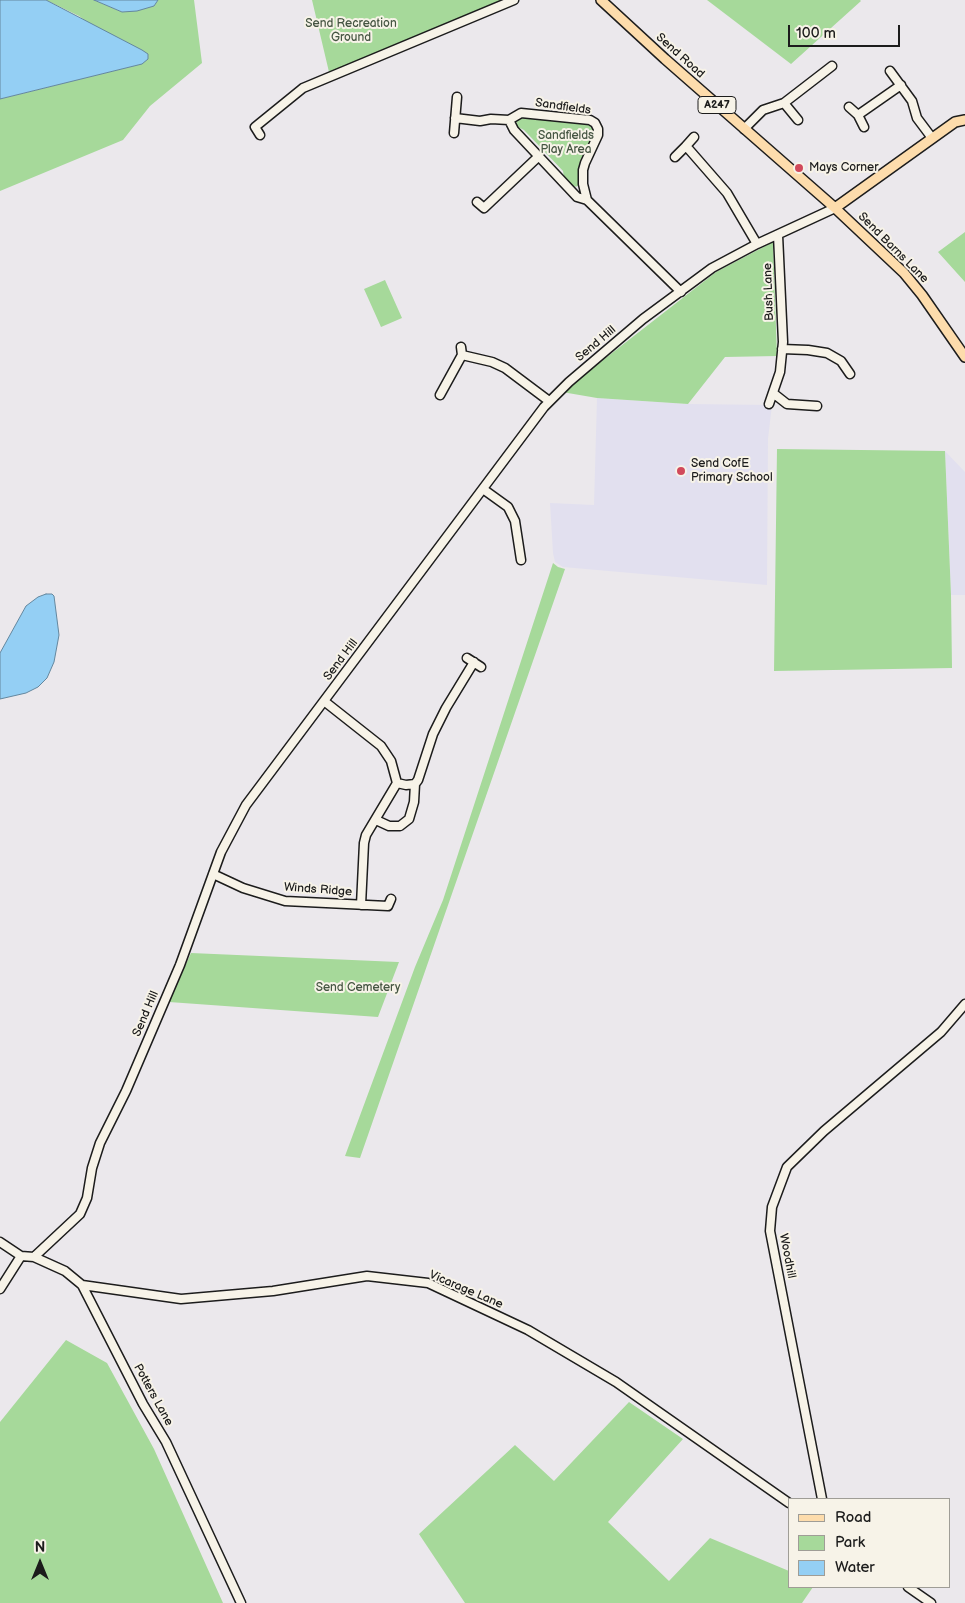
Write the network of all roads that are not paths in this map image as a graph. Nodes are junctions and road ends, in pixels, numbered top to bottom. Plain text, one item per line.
1 (514, 0) edge
2 (601, 0) edge
3 (832, 66) dead end
4 (890, 71) dead end
5 (900, 84) junction
6 (457, 98) dead end
7 (784, 103) junction
8 (849, 107) dead end
9 (858, 115) junction
10 (455, 118) junction
11 (509, 120) junction
12 (798, 120) dead end
13 (965, 120) edge
14 (864, 126) dead end
15 (744, 128) junction
16 (454, 133) dead end
17 (260, 134) dead end
18 (694, 137) dead end
19 (932, 138) junction
20 (686, 146) junction
21 (539, 156) junction
22 (675, 157) dead end
23 (587, 200) junction
24 (477, 202) dead end
25 (835, 208) junction
26 (778, 235) junction
27 (757, 244) junction
28 (680, 292) junction
29 (460, 347) dead end
30 (782, 349) junction
31 (462, 355) junction
32 (965, 357) edge
33 (850, 374) dead end
34 (773, 393) junction
35 (440, 395) dead end
36 (545, 395) junction
37 (769, 404) dead end
38 (817, 406) dead end
39 (483, 489) junction
40 (521, 560) dead end
41 (467, 658) dead end
42 (474, 662) junction
43 (481, 667) dead end
44 (324, 701) junction
45 (397, 783) junction
46 (415, 784) junction
47 (376, 820) junction
48 (213, 874) junction
49 (391, 899) dead end
50 (361, 905) junction
51 (965, 1004) edge
52 (0, 1242) edge
53 (21, 1256) junction
54 (34, 1257) junction
55 (82, 1285) junction
56 (0, 1289) edge
57 (822, 1498) edge
58 (788, 1502) edge
59 (909, 1588) edge
60 (241, 1603) edge
61 (931, 1603) edge

1 - 17 street
2 - 15 main road, Send Road / A247
3 - 7 street
4 - 5 street
5 - 9 street
5 - 19 street
6 - 10 street
7 - 12 street
7 - 15 street
8 - 9 street
9 - 14 street
10 - 11 street, Sandfields
10 - 16 street
11 - 21 street
11 - 23 street, Sandfields
13 - 19 main road
15 - 25 main road, Send Road / A247
18 - 20 street
19 - 25 main road
20 - 22 street
20 - 27 street
21 - 23 street
21 - 24 street
23 - 28 street
25 - 26 street, Send Hill
25 - 32 main road, Send Barns Lane / A247
26 - 27 street, Send Hill
26 - 30 street, Bush Lane
27 - 28 street, Send Hill
28 - 36 street, Send Hill
29 - 31 street
30 - 33 street
30 - 34 street, Bush Lane
31 - 35 street
31 - 36 street
34 - 37 street, Bush Lane
34 - 38 street
36 - 39 street, Send Hill
39 - 40 street
39 - 44 street, Send Hill
41 - 42 street
42 - 43 street
42 - 46 street
44 - 45 street
44 - 48 street, Send Hill
45 - 46 street
45 - 47 street
46 - 47 street
47 - 50 street
48 - 50 street, Winds Ridge
48 - 54 street, Send Hill
49 - 50 street, Winds Ridge
51 - 57 street, Woodhill
52 - 53 street, Potters Lane
53 - 54 street, Potters Lane
53 - 56 street
54 - 55 street, Potters Lane
55 - 58 street, Vicarage Lane
55 - 60 street, Potters Lane
59 - 61 street

